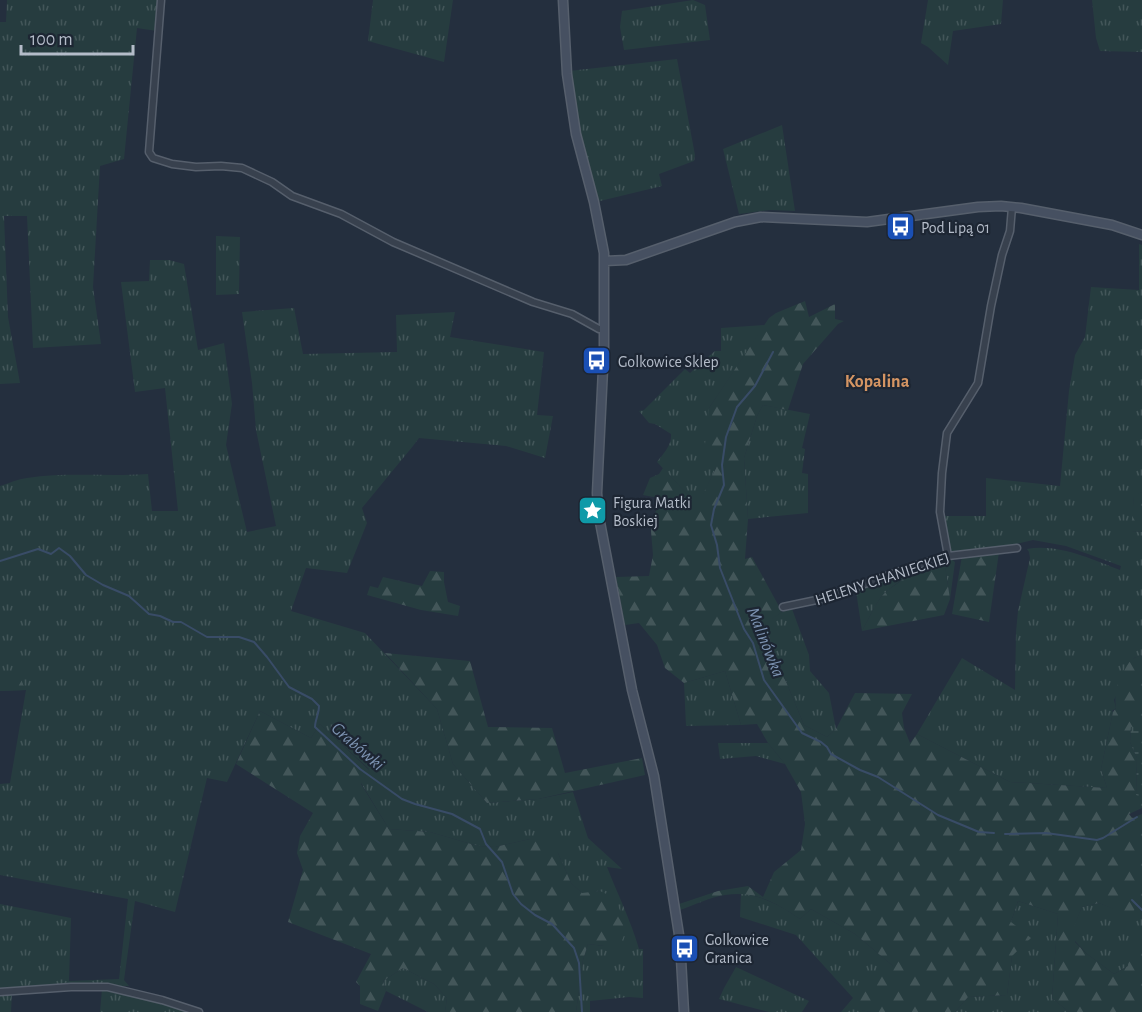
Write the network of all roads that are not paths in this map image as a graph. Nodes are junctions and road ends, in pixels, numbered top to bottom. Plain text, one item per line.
1 (161, 0) edge
2 (563, 0) edge
3 (1012, 207) junction
4 (1142, 235) edge
5 (605, 261) junction
6 (604, 329) junction
7 (1017, 548) dead end
8 (948, 556) junction
9 (783, 607) dead end
10 (0, 992) edge
11 (199, 1012) edge
12 (684, 1012) edge

1 - 6 street
2 - 5 street
3 - 4 street
3 - 5 street
3 - 8 street
5 - 6 street
6 - 12 street
7 - 8 street, HELENY CHANIECKIEJ
8 - 9 street, HELENY CHANIECKIEJ
10 - 11 street

